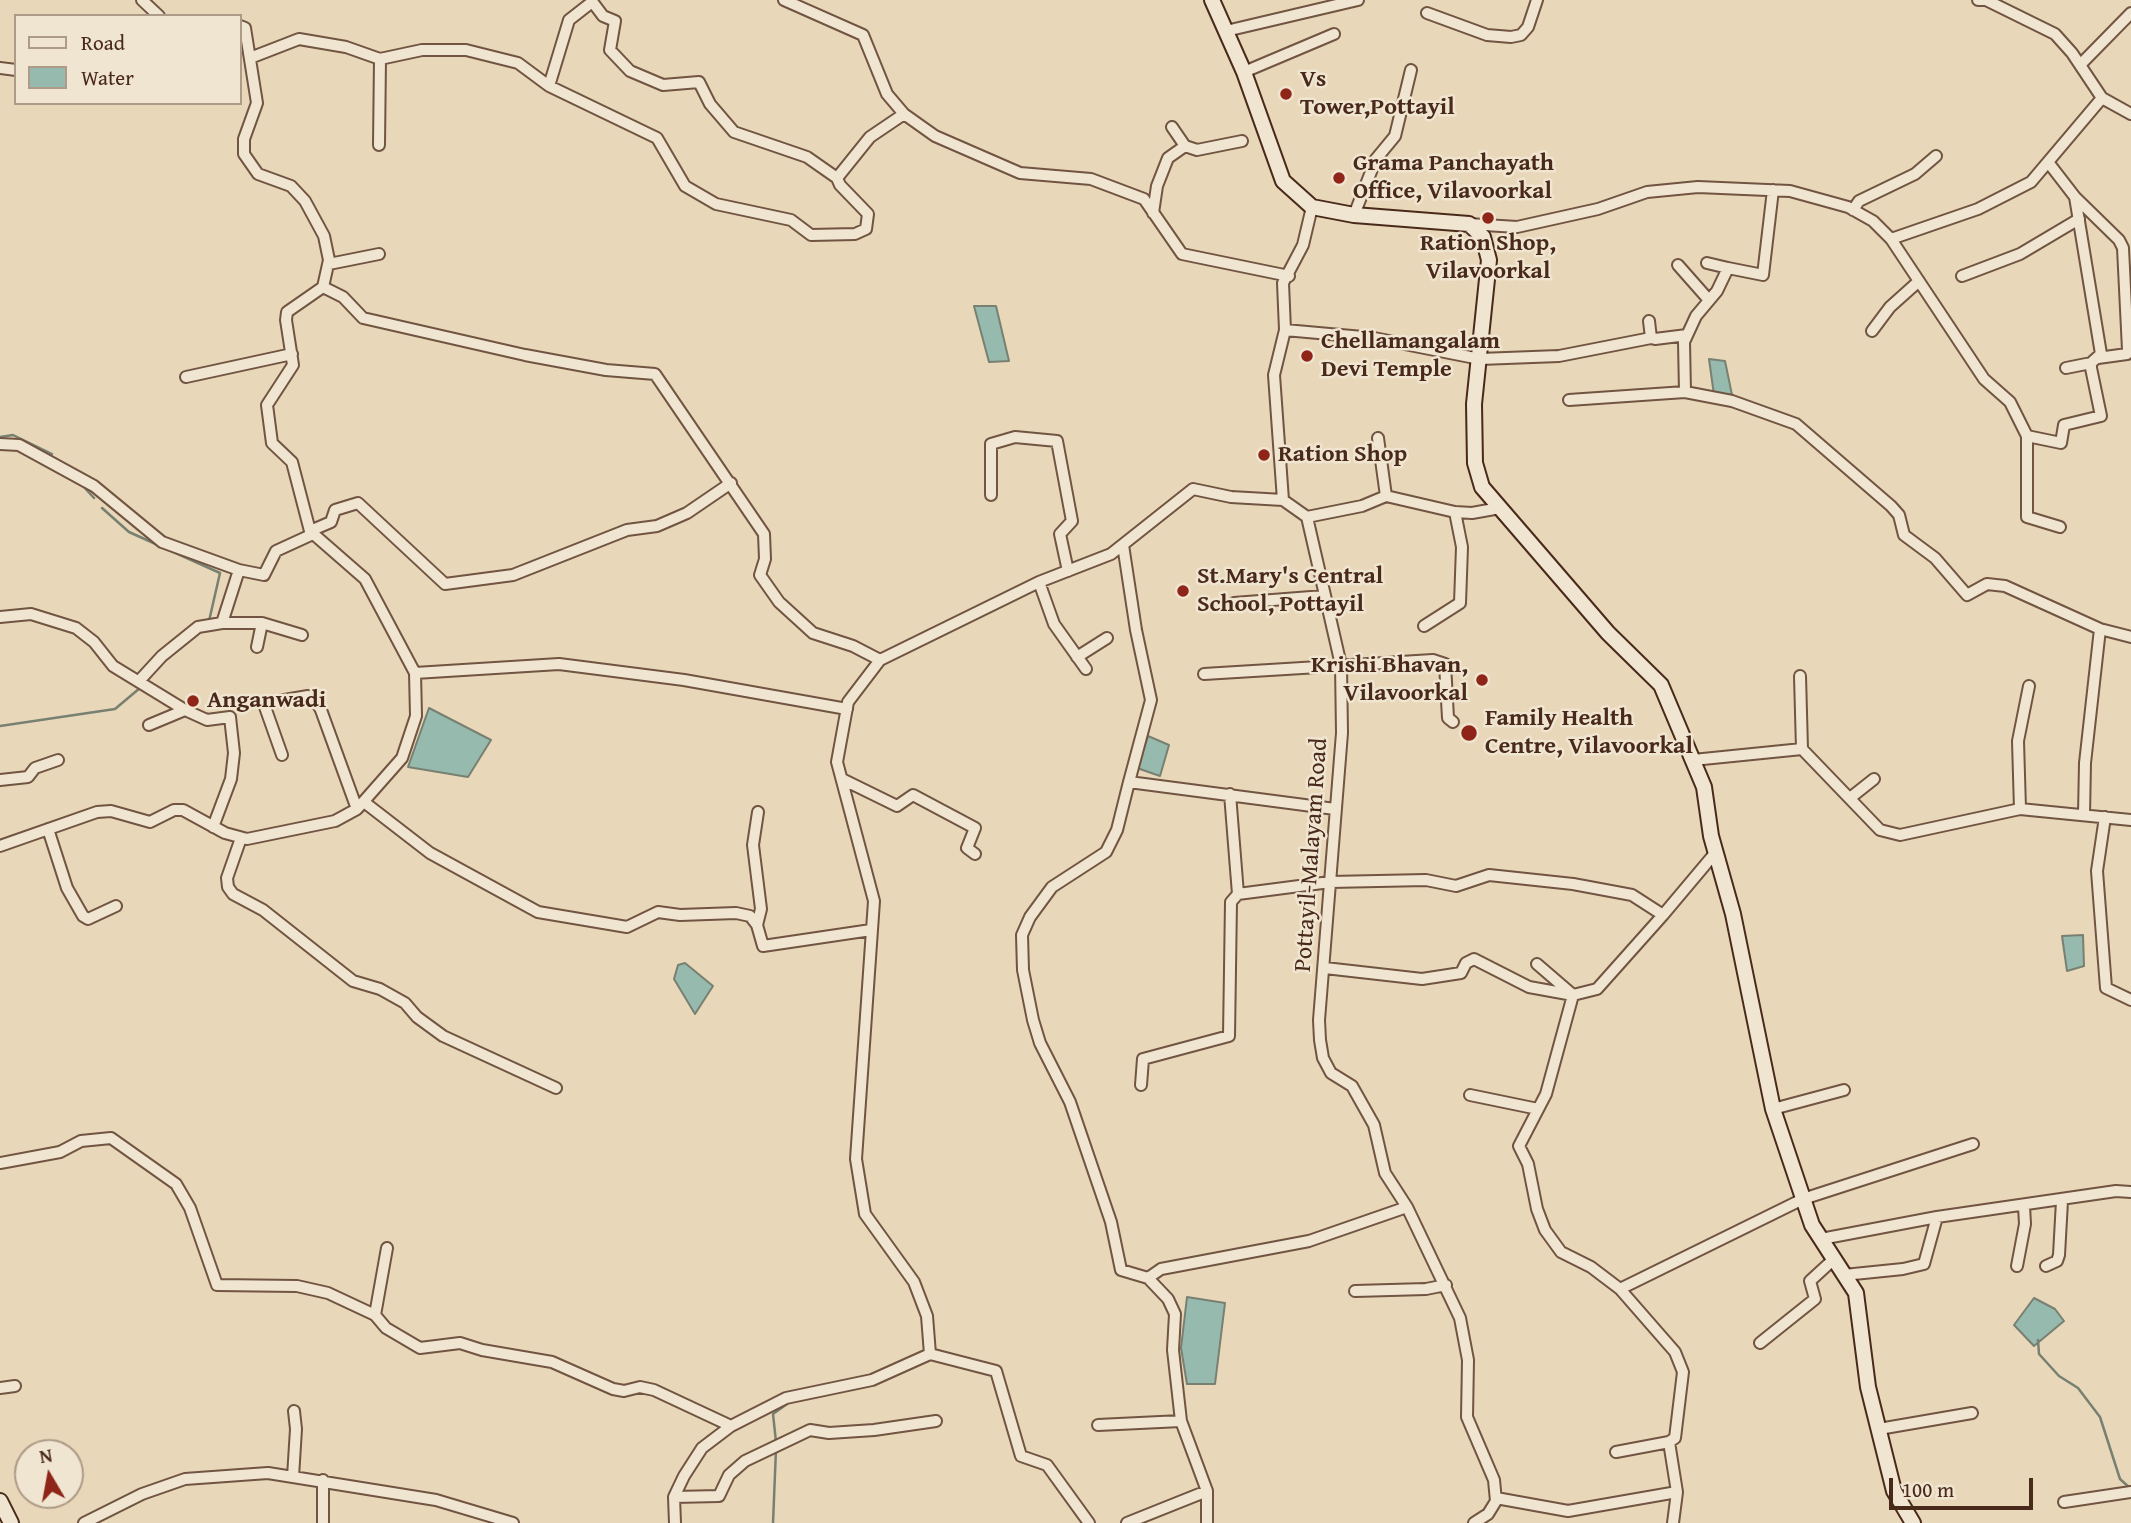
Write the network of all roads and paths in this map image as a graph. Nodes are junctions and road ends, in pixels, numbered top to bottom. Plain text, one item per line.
1 (142, 0) edge
2 (785, 0) edge
3 (1212, 0) edge
4 (1358, 0) edge
5 (1537, 0) edge
6 (1978, 0) edge
7 (592, 1) edge
8 (1427, 13) dead end
9 (2131, 13) edge
10 (157, 14) edge
11 (242, 27) edge
12 (1226, 32) junction
13 (1334, 34) dead end
14 (250, 58) junction
15 (380, 59) junction
16 (2080, 65) junction
17 (1411, 70) dead end
18 (1244, 72) junction
19 (549, 86) junction
20 (2102, 98) junction
21 (904, 114) junction
22 (2131, 114) edge
23 (1172, 127) dead end
24 (1242, 141) dead end
25 (379, 145) dead end
26 (1185, 146) junction
27 (1937, 156) dead end
28 (2048, 162) junction
29 (837, 178) junction
30 (1773, 190) junction
31 (2075, 197) junction
32 (1312, 207) junction
33 (1853, 209) junction
34 (1153, 213) junction
35 (1353, 215) junction
36 (2079, 219) junction
37 (1469, 224) junction
38 (1892, 239) junction
39 (379, 254) dead end
40 (1707, 263) dead end
41 (329, 264) junction
42 (1678, 265) dead end
43 (1728, 268) junction
44 (1289, 276) junction
45 (1962, 276) dead end
46 (1919, 281) junction
47 (323, 287) junction
48 (1708, 299) junction
49 (1648, 321) dead end
50 (1284, 330) junction
51 (1872, 331) dead end
52 (1687, 335) junction
53 (1651, 338) junction
54 (292, 354) junction
55 (1480, 359) junction
56 (2095, 360) junction
57 (2066, 368) dead end
58 (186, 377) dead end
59 (1685, 392) junction
60 (1569, 400) dead end
61 (2027, 436) junction
62 (1378, 438) dead end
63 (0, 444) edge
64 (731, 483) junction
65 (991, 495) dead end
66 (1386, 496) junction
67 (1283, 500) junction
68 (1500, 508) junction
69 (1455, 512) junction
70 (1307, 517) junction
71 (2060, 527) dead end
72 (312, 533) junction
73 (1123, 545) junction
74 (239, 570) junction
75 (1068, 571) junction
76 (1039, 583) junction
77 (1324, 597) junction
78 (1234, 603) dead end
79 (0, 617) edge
80 (222, 623) junction
81 (261, 623) junction
82 (1424, 626) dead end
83 (2100, 628) junction
84 (302, 635) dead end
85 (2131, 637) edge
86 (1107, 638) dead end
87 (257, 648) dead end
88 (1077, 657) junction
89 (880, 660) junction
90 (1341, 665) junction
91 (1086, 669) dead end
92 (415, 673) junction
93 (1204, 674) dead end
94 (1800, 676) dead end
95 (142, 684) junction
96 (2029, 686) dead end
97 (847, 709) junction
98 (185, 710) junction
99 (1453, 722) dead end
100 (149, 725) dead end
101 (1802, 749) junction
102 (282, 755) dead end
103 (58, 760) dead end
104 (1693, 760) junction
105 (842, 779) junction
106 (1874, 779) dead end
107 (0, 780) edge
108 (1129, 782) junction
109 (1230, 794) junction
110 (1850, 799) junction
111 (360, 805) junction
112 (1335, 809) junction
113 (2020, 809) junction
114 (758, 813) dead end
115 (2084, 816) junction
116 (2105, 817) junction
117 (2131, 820) edge
118 (213, 827) junction
119 (48, 829) junction
120 (241, 838) junction
121 (0, 846) edge
122 (1716, 852) junction
123 (975, 854) dead end
124 (1331, 883) junction
125 (1238, 894) junction
126 (116, 906) dead end
127 (1663, 915) junction
128 (757, 925) junction
129 (871, 930) junction
130 (1537, 964) dead end
131 (1325, 968) junction
132 (1573, 995) junction
133 (2131, 1000) edge
134 (1141, 1085) dead end
135 (556, 1088) dead end
136 (1844, 1090) dead end
137 (1470, 1095) dead end
138 (1538, 1109) junction
139 (1773, 1109) junction
140 (1973, 1144) dead end
141 (0, 1163) edge
142 (2131, 1192) edge
143 (1803, 1199) junction
144 (2062, 1201) junction
145 (2024, 1206) junction
146 (1408, 1207) junction
147 (1937, 1217) junction
148 (1821, 1239) junction
149 (387, 1248) dead end
150 (1834, 1259) junction
151 (2017, 1266) dead end
152 (2046, 1266) dead end
153 (1844, 1275) junction
154 (1148, 1278) junction
155 (1446, 1285) junction
156 (1620, 1289) junction
157 (1355, 1291) dead end
158 (375, 1315) junction
159 (1760, 1343) dead end
160 (930, 1354) junction
161 (15, 1387) dead end
162 (0, 1388) edge
163 (294, 1410) dead end
164 (1972, 1413) dead end
165 (936, 1421) dead end
166 (1181, 1421) junction
167 (1098, 1425) dead end
168 (731, 1426) junction
169 (1879, 1429) junction
170 (1669, 1442) junction
171 (1616, 1452) dead end
172 (293, 1476) junction
173 (323, 1480) junction
174 (1208, 1491) junction
175 (1677, 1492) junction
176 (2131, 1492) edge
177 (674, 1497) junction
178 (1496, 1498) junction
179 (0, 1501) edge
180 (2064, 1502) dead end
181 (11, 1523) edge
182 (84, 1523) edge
183 (323, 1523) edge
184 (513, 1523) edge
185 (675, 1523) edge
186 (1089, 1523) edge
187 (1127, 1523) edge
188 (1207, 1523) edge
189 (1474, 1523) edge
190 (1673, 1523) edge
191 (1913, 1523) edge

1 - 10 street
2 - 21 street
3 - 12 street
4 - 12 street
5 - 8 street
6 - 16 street
7 - 19 street
7 - 29 street
9 - 16 street
11 - 14 street
12 - 18 street
13 - 18 street
14 - 15 street
14 - 41 street
15 - 19 street
15 - 25 street
16 - 20 street
17 - 35 street
18 - 32 street
19 - 29 street
20 - 22 street
20 - 28 street
21 - 29 street
21 - 34 street
23 - 26 street
24 - 26 street
26 - 34 street
27 - 33 street
28 - 31 street
28 - 38 street
30 - 33 street
30 - 37 street
30 - 43 street
31 - 36 street
31 - 56 street
32 - 35 street
32 - 44 street
33 - 38 street
34 - 44 street
35 - 37 street
36 - 45 street
36 - 56 street
37 - 55 street
38 - 46 street
39 - 41 street
40 - 43 street
41 - 47 street
42 - 48 street
43 - 48 street
44 - 50 street
46 - 51 street
46 - 61 street
47 - 54 street
47 - 64 street
48 - 52 street
49 - 53 street
50 - 55 street
50 - 67 street
52 - 53 street
52 - 59 street
53 - 55 street
54 - 58 street
54 - 72 street
55 - 68 street
56 - 57 street
56 - 61 street
59 - 60 street
59 - 83 street
61 - 71 street
62 - 66 street
63 - 74 street
64 - 72 street
64 - 89 street
65 - 75 street
66 - 69 street
66 - 70 street
67 - 70 street
67 - 73 street
68 - 69 street
68 - 104 street
69 - 82 street
70 - 77 street, Pottayil-Malayam Road
72 - 74 street
72 - 92 street
73 - 75 street
73 - 108 street
74 - 80 street
75 - 76 street
76 - 88 street
76 - 89 street
77 - 78 street
77 - 90 street, Pottayil-Malayam Road
79 - 95 street
80 - 81 street
80 - 95 street
81 - 84 street
81 - 87 street
83 - 85 street
83 - 115 street
86 - 88 street
88 - 91 street
89 - 97 street
90 - 93 street
90 - 99 street
90 - 112 street, Pottayil-Malayam Road
92 - 97 street
92 - 111 street
94 - 101 street
95 - 98 street
96 - 113 street
97 - 105 street
98 - 100 street
98 - 118 street
101 - 104 street
101 - 110 street
102 - 111 street
103 - 107 street
104 - 122 street
105 - 123 street
105 - 129 street
106 - 110 street
108 - 109 street
108 - 154 street
109 - 112 street
109 - 125 street
110 - 113 street
111 - 120 street
111 - 128 street
112 - 124 street, Pottayil-Malayam Road
113 - 115 street
114 - 128 street
115 - 116 street
116 - 117 street
116 - 133 street
118 - 119 street
118 - 120 street
119 - 121 street
119 - 126 street
120 - 135 street
122 - 127 street
122 - 139 street
124 - 125 street
124 - 127 street
124 - 131 street, Pottayil-Malayam Road
125 - 134 street
127 - 132 street
128 - 129 street
129 - 160 street
130 - 132 street
131 - 132 street
131 - 146 street, Pottayil-Malayam Road
132 - 138 street
136 - 139 street
137 - 138 street
138 - 156 street
139 - 143 street
140 - 143 street
141 - 158 street
142 - 144 street
143 - 148 street
143 - 156 street
144 - 145 street
144 - 152 street
145 - 147 street
145 - 151 street
146 - 154 street
146 - 155 street, Pottayil-Malayam Road
147 - 148 street
147 - 153 street
148 - 150 street
149 - 158 street
150 - 153 street
150 - 159 street
153 - 169 street
154 - 166 street
155 - 157 street
155 - 178 street, Pottayil-Malayam Road
156 - 170 street
158 - 168 street
160 - 168 street
160 - 186 street
161 - 162 street
163 - 172 street
164 - 169 street
165 - 177 street
166 - 167 street
166 - 174 street
168 - 177 street
169 - 191 street
170 - 171 street
170 - 175 street
172 - 173 street
172 - 182 street
173 - 183 street
173 - 184 street
174 - 187 street
174 - 188 street
175 - 178 street
175 - 190 street
176 - 180 street
177 - 185 street
178 - 189 street
179 - 181 street

